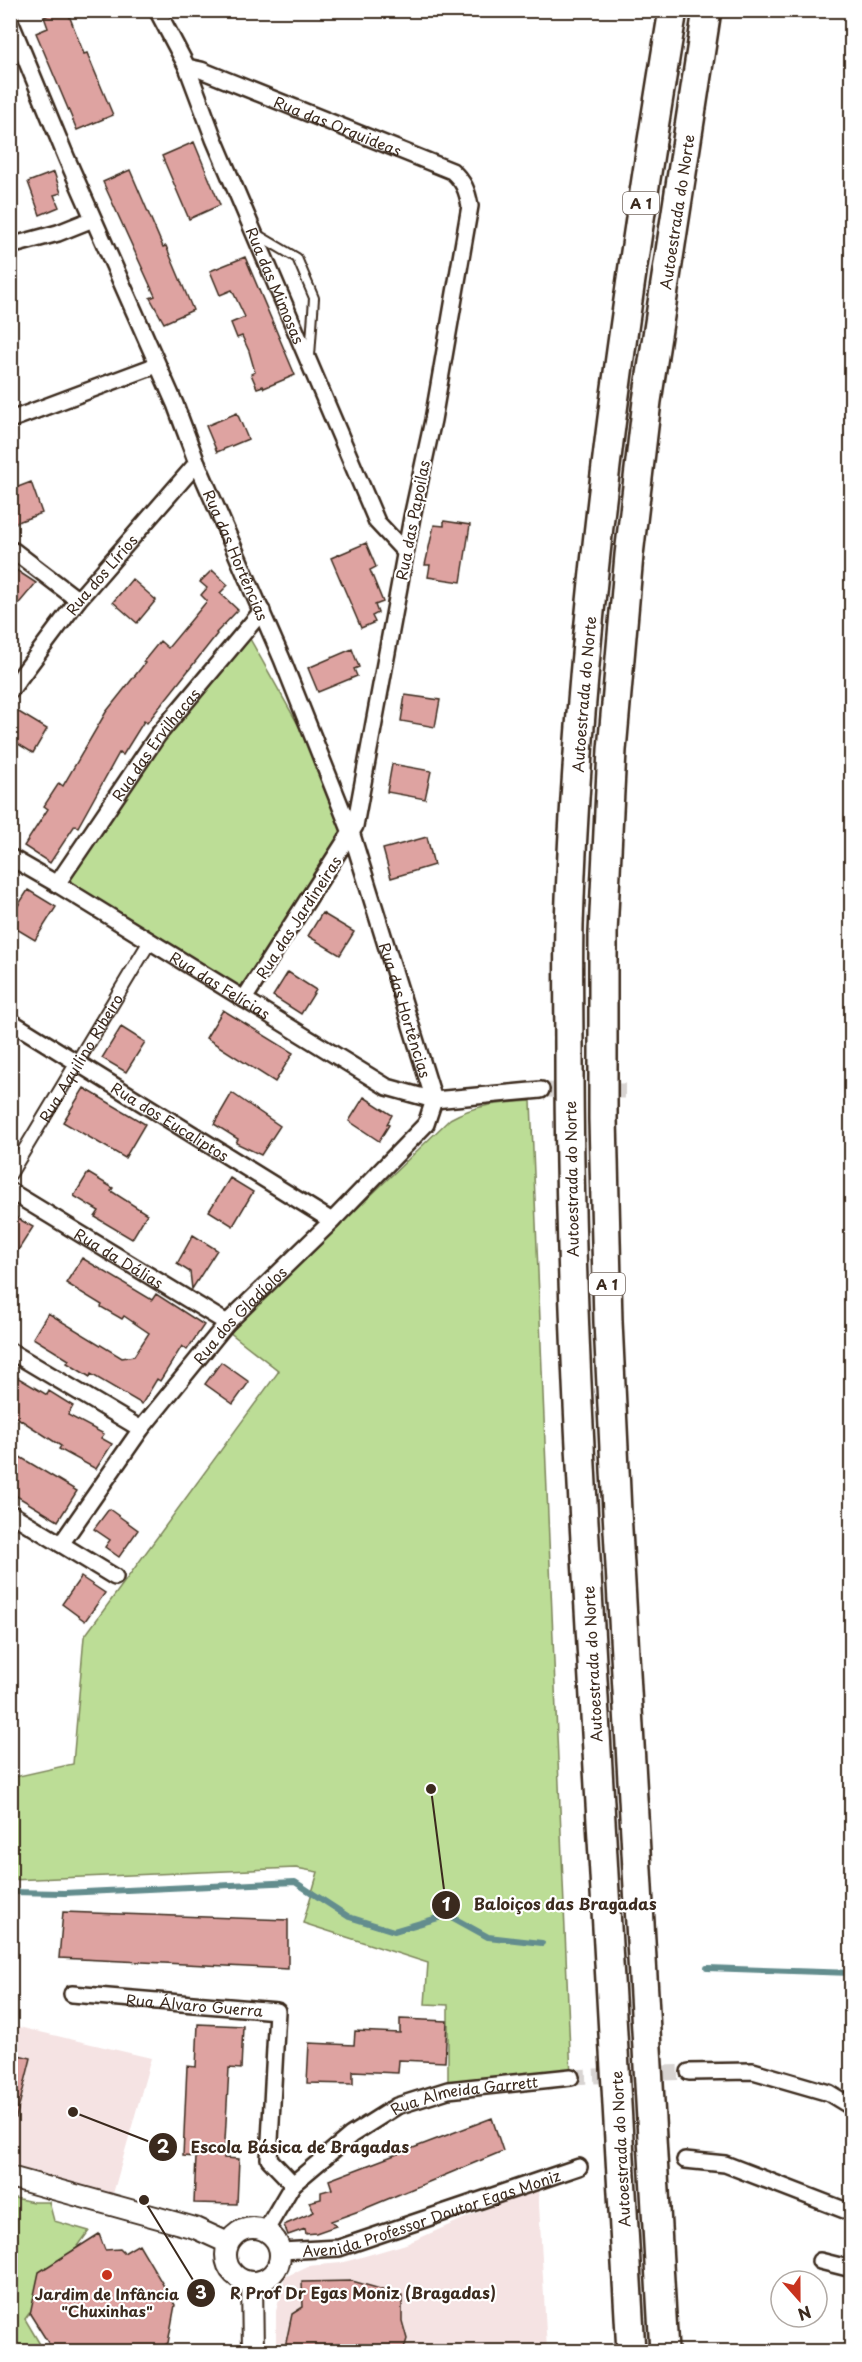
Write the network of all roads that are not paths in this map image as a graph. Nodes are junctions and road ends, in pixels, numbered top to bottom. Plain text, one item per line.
1 (20, 10) edge
2 (157, 10) edge
3 (673, 10) edge
4 (707, 10) edge
5 (10, 16) edge
6 (10, 21) edge
7 (187, 67) junction
8 (470, 206) joint
9 (93, 219) junction
10 (254, 232) junction
11 (10, 246) edge
12 (310, 364) junction
13 (157, 365) junction
14 (10, 420) edge
15 (197, 463) junction
16 (405, 552) junction
17 (10, 553) edge
18 (78, 600) junction
19 (262, 611) junction
20 (10, 691) edge
21 (352, 835) junction
22 (10, 857) edge
23 (57, 884) junction
24 (150, 941) junction
25 (244, 999) junction
26 (10, 1021) edge
27 (77, 1062) junction
28 (541, 1090) tunnel mouth
29 (434, 1100) junction
30 (10, 1174) edge
31 (10, 1191) edge
32 (332, 1221) junction
33 (227, 1323) junction
34 (10, 1351) edge
35 (141, 1429) junction
36 (10, 1513) edge
37 (61, 1544) junction
38 (115, 1577) dead end
39 (72, 1994) dead end
40 (689, 2072) tunnel mouth
41 (571, 2077) tunnel mouth
42 (852, 2107) edge
43 (685, 2160) dead end
44 (579, 2167) dead end
45 (10, 2177) edge
46 (293, 2184) junction
47 (852, 2212) edge
48 (266, 2230) junction
49 (228, 2243) junction
50 (281, 2251) junction
51 (820, 2260) dead end
52 (852, 2269) edge
53 (252, 2282) junction
54 (253, 2352) edge
55 (631, 2352) edge
56 (664, 2352) edge

1 - 5 street
2 - 7 street, Rua das Mimosas
3 - 55 highway, Autoestrada do Norte / A 1
4 - 56 highway, Autoestrada do Norte / A 1
6 - 9 street, Rua das Hortências
7 - 8 street, Rua das Orquideas
7 - 10 street, Rua das Mimosas
8 - 16 street, Rua das Papoilas
9 - 11 street
9 - 13 street, Rua das Hortências
10 - 12 street, Rua das Mimosas
10 - 12 lane
12 - 16 street, Rua das Mimosas
13 - 14 street
13 - 15 street, Rua das Hortências
15 - 18 street, Rua dos Lírios
15 - 19 street, Rua das Hortências
16 - 21 street, Rua das Papoilas
17 - 18 street
18 - 20 street, Rua dos Lírios
19 - 21 street, Rua das Hortências
19 - 23 street, Rua das Ervilhacas
21 - 25 street, Rua das Jardineiras
21 - 29 street, Rua das Hortências
22 - 23 street, Rua das Felícias
23 - 24 street, Rua das Felícias
24 - 25 street, Rua das Felícias
24 - 27 street, Rua Aquilino Ribeiro
25 - 29 street, Rua das Felícias
26 - 27 street, Rua dos Eucaliptos
27 - 30 street, Rua Aquilino Ribeiro
27 - 32 street, Rua dos Eucaliptos
28 - 29 street, Rua das Felícias
29 - 32 street, Rua dos Gladíolos
31 - 33 street, Rua da Dálias
32 - 33 street, Rua dos Gladíolos
33 - 35 street, Rua dos Gladíolos
34 - 35 street
35 - 37 street, Rua dos Gladíolos
36 - 37 street
37 - 38 street
39 - 46 street, Rua Álvaro Guerra
40 - 42 street
41 - 46 street, Rua Almeida Garrett
43 - 47 street
44 - 50 street, Avenida Professor Doutor Egas Moniz
45 - 49 street
46 - 48 street, Rua Almeida Garrett
48 - 49 street
48 - 50 street
49 - 53 street
50 - 53 street
51 - 52 street
53 - 54 street

